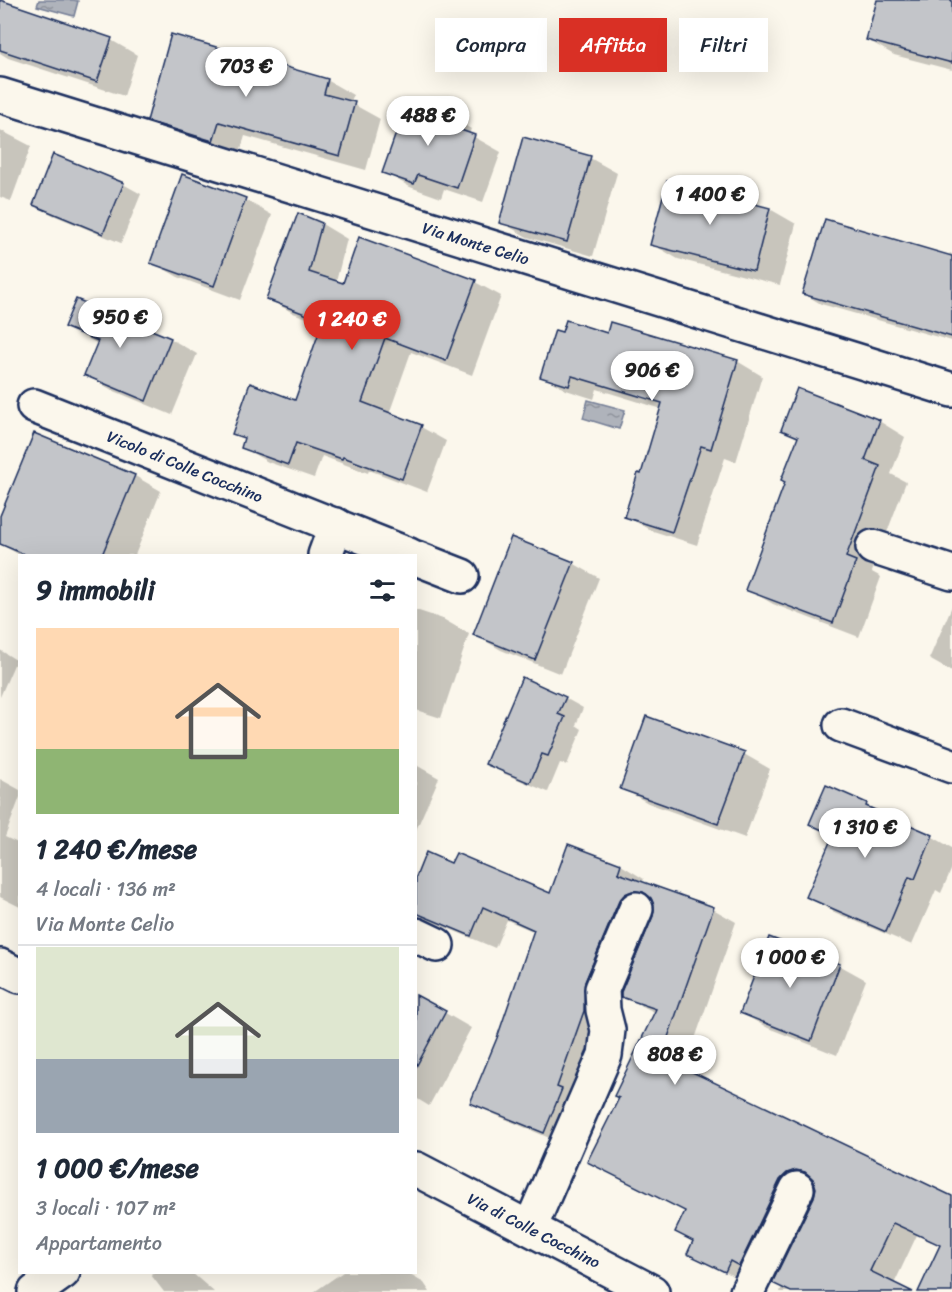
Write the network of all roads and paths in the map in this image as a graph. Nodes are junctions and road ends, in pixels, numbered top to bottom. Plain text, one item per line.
1 (0, 95) edge
2 (952, 390) edge
3 (34, 406) dead end
4 (331, 540) edge
5 (873, 547) dead end
6 (404, 554) edge
7 (417, 558) edge
8 (952, 573) edge
9 (462, 576) dead end
10 (841, 724) dead end
11 (952, 766) edge
12 (636, 909) dead end
13 (417, 1170) edge
14 (797, 1189) dead end
15 (530, 1228) junction
16 (60, 1274) edge
17 (34, 1292) edge
18 (652, 1292) edge
19 (747, 1292) edge

1 - 2 street, Via Monte Celio
3 - 4 street, Vicolo di Colle Cocchino
4 - 6 street, Vicolo di Colle Cocchino
5 - 8 street
7 - 9 street
10 - 11 street
12 - 15 street
13 - 15 street, Via di Colle Cocchino
14 - 19 street
15 - 18 street, Via di Colle Cocchino
16 - 17 street

